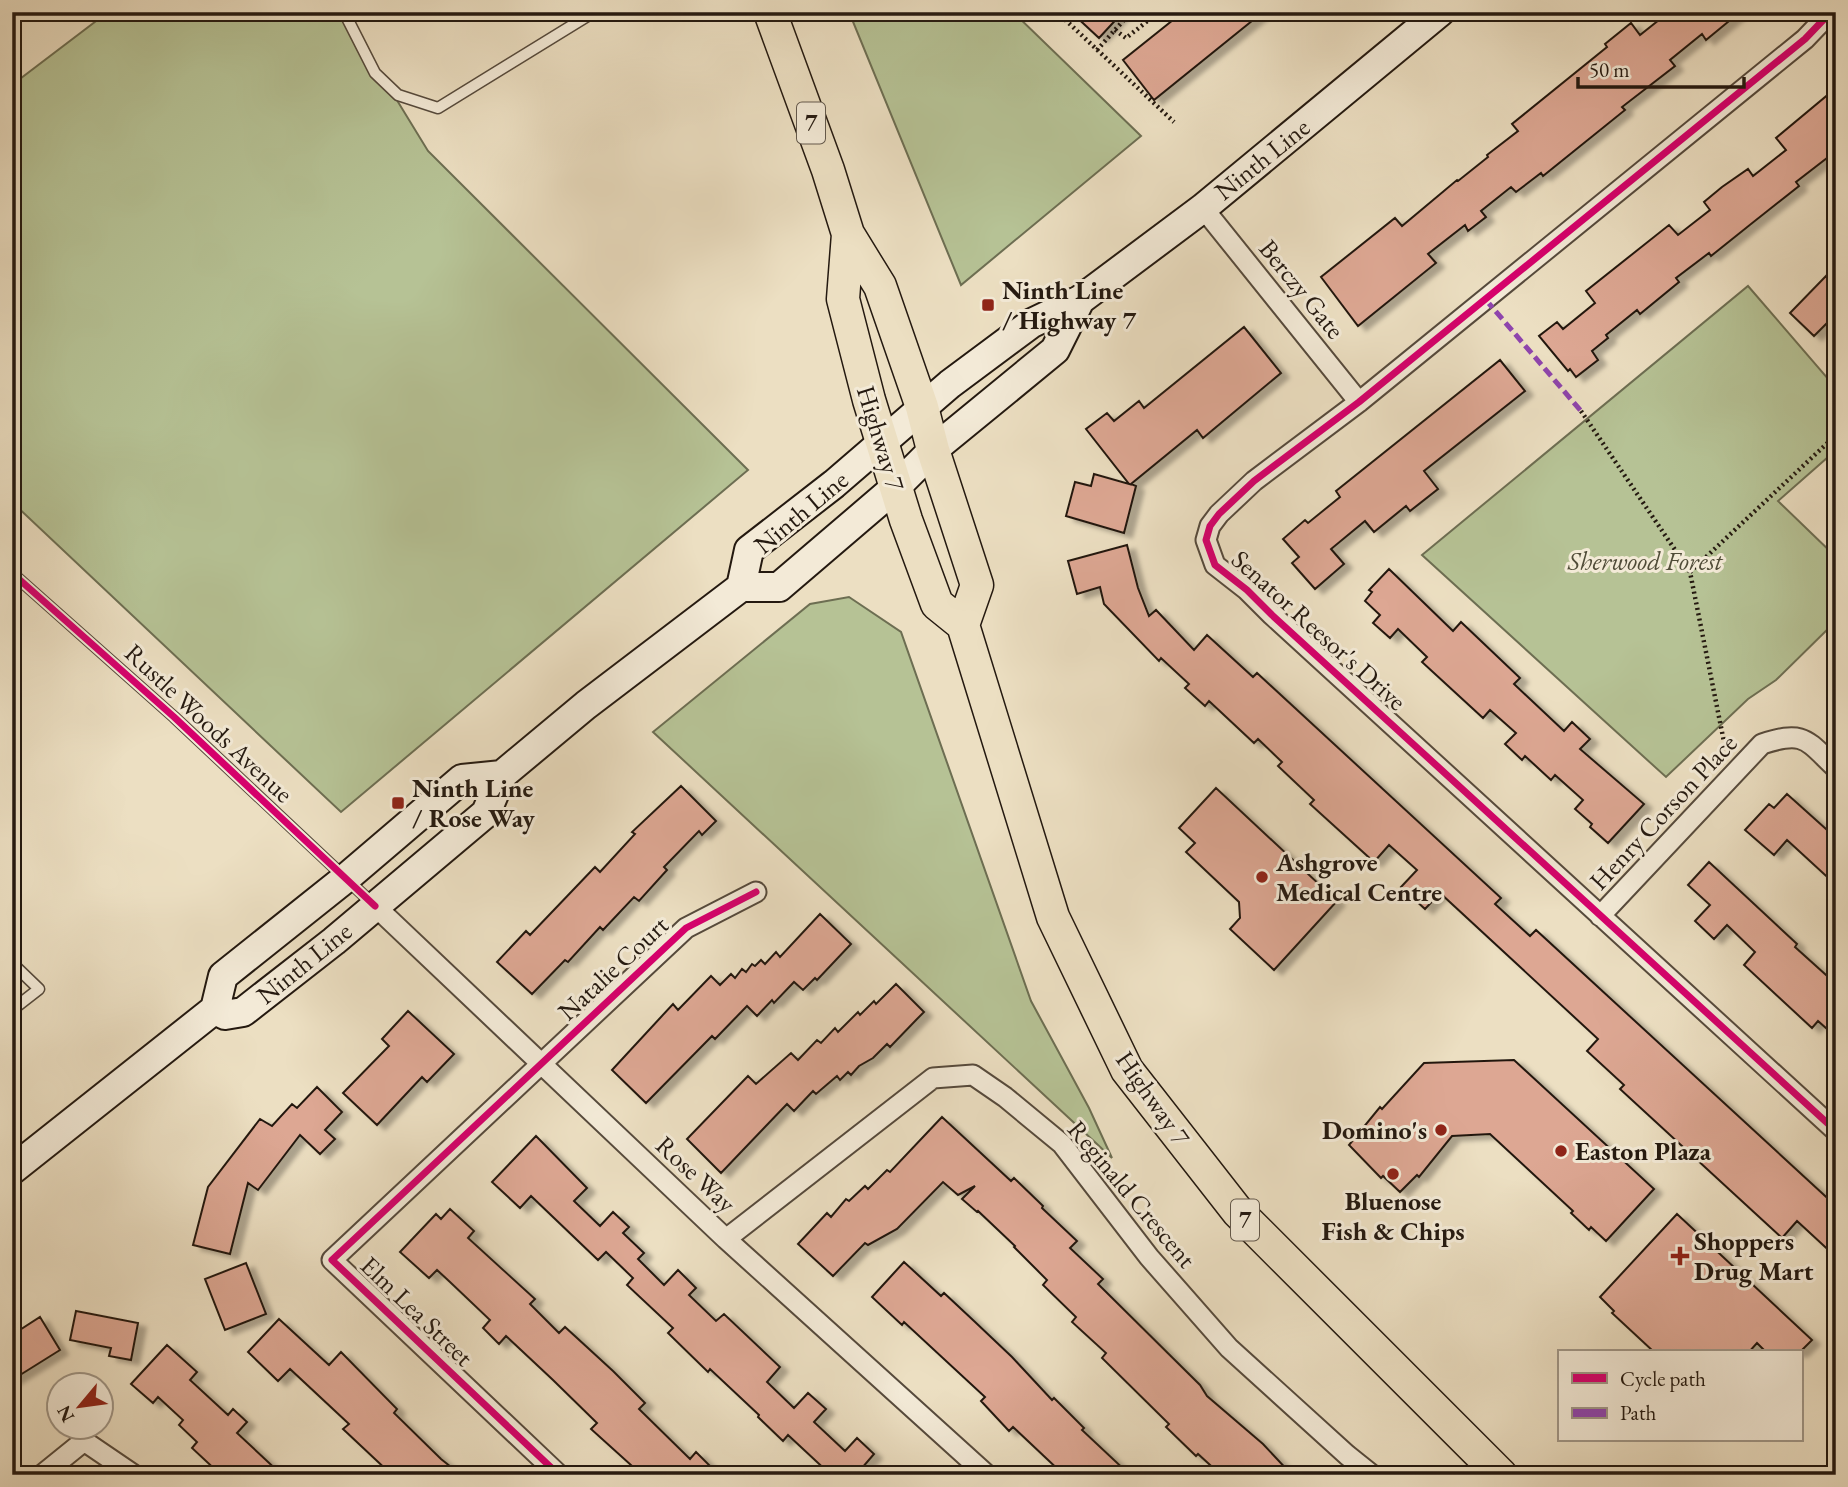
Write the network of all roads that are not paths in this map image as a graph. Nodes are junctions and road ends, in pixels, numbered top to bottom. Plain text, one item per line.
1 (344, 12) edge
2 (594, 12) edge
3 (770, 12) edge
4 (1440, 12) edge
5 (1836, 14) edge
6 (1203, 208) junction
7 (848, 234) junction
8 (1080, 300) junction
9 (1359, 402) junction
10 (922, 407) junction
11 (882, 443) junction
12 (933, 450) junction
13 (896, 486) junction
14 (12, 573) edge
15 (741, 587) junction
16 (963, 625) junction
17 (1836, 768) edge
18 (502, 775) junction
19 (346, 878) junction
20 (756, 892) dead end
21 (375, 906) junction
22 (1600, 916) junction
23 (12, 963) edge
24 (215, 1009) junction
25 (12, 1010) edge
26 (541, 1063) junction
27 (1836, 1131) edge
28 (12, 1170) edge
29 (726, 1239) junction
30 (42, 1475) edge
31 (134, 1475) edge
32 (559, 1475) edge
33 (987, 1475) edge
34 (1371, 1475) edge
35 (1501, 1475) edge

1 - 2 lane
3 - 7 main road, Highway 7 / 7
4 - 6 main road, Ninth Line
5 - 9 street, Senator Reesor's Drive
6 - 8 main road, Ninth Line
6 - 9 street, Berczy Gate
7 - 10 main road, Highway 7 / 7
7 - 11 main road, Highway 7 / 7
8 - 10 main road, Ninth Line
8 - 12 main road, Ninth Line
9 - 22 street, Senator Reesor's Drive
10 - 11 main road, Ninth Line
10 - 12 main road, Highway 7 / 7
11 - 13 main road, Highway 7 / 7
11 - 15 main road, Ninth Line
12 - 13 main road, Ninth Line
12 - 16 main road, Highway 7 / 7
13 - 15 main road, Ninth Line
13 - 16 main road, Highway 7 / 7
14 - 19 lane, Rustle Woods Avenue
15 - 18 main road, Ninth Line
16 - 35 main road, Highway 7 / 7
17 - 22 street, Henry Corson Place
18 - 19 main road, Ninth Line
18 - 21 main road, Ninth Line
19 - 21 lane, Rustle Woods Avenue
19 - 24 main road, Ninth Line
20 - 26 street, Natalie Court
21 - 24 main road, Ninth Line
21 - 26 street, Rose Way
22 - 27 street, Senator Reesor's Drive
23 - 25 lane
24 - 28 main road
26 - 29 street, Rose Way
26 - 32 street, Elm Lea Street
29 - 33 street, Rose Way
29 - 34 street, Reginald Crescent
30 - 31 street

